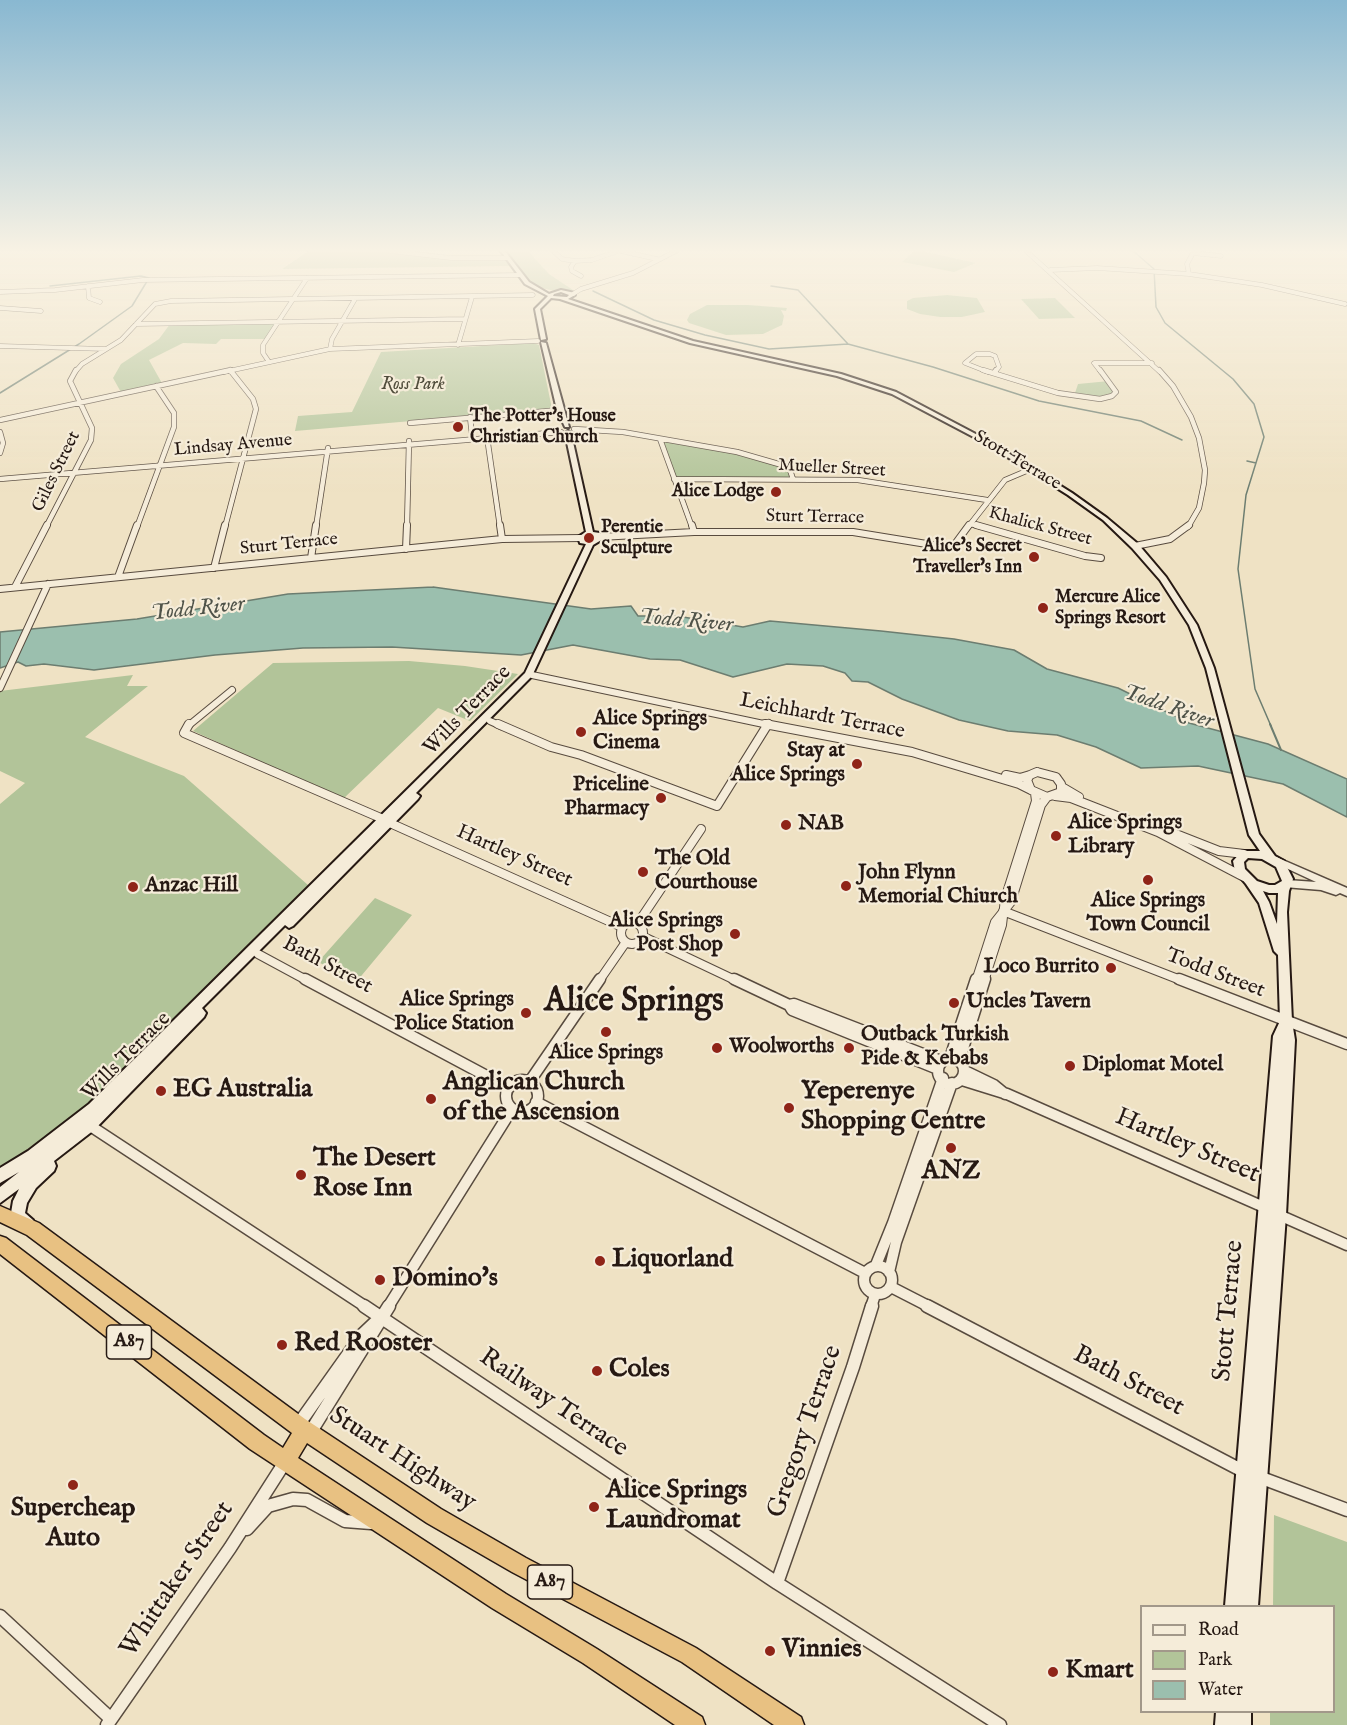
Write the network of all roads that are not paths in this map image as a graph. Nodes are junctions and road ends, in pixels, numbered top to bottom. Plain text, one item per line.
1 (130, 330) edge
2 (271, 330) edge
3 (337, 330) edge
4 (462, 330) edge
5 (540, 330) edge
6 (658, 330) edge
7 (1116, 330) edge
8 (541, 341) junction
9 (458, 345) junction
10 (0, 346) edge
11 (106, 349) junction
12 (330, 349) junction
13 (268, 362) junction
14 (1152, 363) junction
15 (230, 370) junction
16 (994, 373) junction
17 (156, 386) junction
18 (80, 402) junction
19 (560, 410) junction
20 (470, 417) junction
21 (0, 420) edge
22 (410, 423) dead end
23 (566, 429) junction
24 (0, 432) edge
25 (472, 437) junction
26 (487, 437) junction
27 (660, 439) junction
28 (408, 443) junction
29 (328, 450) junction
30 (0, 453) edge
31 (245, 456) junction
32 (160, 464) junction
33 (1031, 469) junction
34 (74, 471) junction
35 (0, 478) edge
36 (674, 478) junction
37 (793, 479) junction
38 (987, 500) junction
39 (971, 524) junction
40 (694, 532) junction
41 (590, 533) junction
42 (599, 537) junction
43 (581, 538) junction
44 (502, 539) junction
45 (590, 543) junction
46 (1135, 546) junction
47 (406, 549) junction
48 (311, 558) junction
49 (1101, 558) dead end
50 (214, 568) junction
51 (118, 577) junction
52 (48, 584) junction
53 (15, 587) junction
54 (0, 589) edge
55 (531, 672) junction
56 (0, 688) edge
57 (232, 690) dead end
58 (486, 720) junction
59 (769, 723) junction
60 (1030, 775) junction
61 (1062, 787) junction
62 (1033, 791) junction
63 (1051, 796) junction
64 (386, 821) junction
65 (1250, 821) junction
66 (701, 829) dead end
67 (1245, 854) junction
68 (1272, 858) junction
69 (1247, 879) junction
70 (1286, 884) junction
71 (1347, 893) edge
72 (1003, 911) junction
73 (638, 923) junction
74 (622, 927) junction
75 (644, 937) junction
76 (626, 942) junction
77 (255, 952) junction
78 (1286, 975) junction
79 (1286, 1021) junction
80 (1347, 1044) edge
81 (951, 1070) junction
82 (530, 1081) junction
83 (509, 1088) junction
84 (536, 1102) junction
85 (512, 1109) junction
86 (85, 1122) junction
87 (1, 1175) edge
88 (0, 1196) edge
89 (1273, 1211) junction
90 (0, 1214) edge
91 (33, 1229) junction
92 (0, 1244) edge
93 (1347, 1245) edge
94 (876, 1265) junction
95 (889, 1272) junction
96 (865, 1273) junction
97 (891, 1287) junction
98 (875, 1295) junction
99 (381, 1317) junction
100 (304, 1430) junction
101 (286, 1461) junction
102 (1251, 1474) junction
103 (1347, 1510) edge
104 (382, 1525) junction
105 (230, 1548) junction
106 (777, 1583) junction
107 (1234, 1605) edge
108 (1249, 1605) edge
109 (0, 1616) edge
110 (109, 1722) edge
111 (694, 1725) edge
112 (793, 1725) edge
113 (1000, 1725) edge

1 - 11 street, Giles Street
2 - 13 street
3 - 12 street
4 - 9 street
5 - 8 main road
6 - 33 main road, Stott Terrace
7 - 14 street
8 - 9 street
8 - 19 main road
9 - 12 street
10 - 11 street
11 - 18 street, Giles Street
12 - 13 street
13 - 15 street
14 - 16 street
14 - 46 street
15 - 17 street
15 - 31 street
16 - 16 street
17 - 18 street
17 - 32 street
18 - 21 street
18 - 34 street, Giles Street
19 - 20 street
19 - 23 main road
20 - 22 street
20 - 25 street
23 - 25 street, Lindsay Avenue
23 - 26 street, Lindsay Avenue
23 - 27 street, Lindsay Avenue
23 - 41 main road
24 - 30 street
25 - 26 street, Lindsay Avenue
25 - 28 street, Lindsay Avenue
26 - 44 street
27 - 36 street
27 - 37 street, Lindsay Avenue
28 - 29 street, Lindsay Avenue
28 - 47 street
29 - 31 street, Lindsay Avenue
29 - 48 street
31 - 32 street, Lindsay Avenue
31 - 50 street
32 - 34 street, Lindsay Avenue
32 - 51 street
33 - 38 street, Sturt Terrace
33 - 46 main road, Stott Terrace
34 - 35 street, Lindsay Avenue
34 - 53 street, Giles Street
36 - 37 street, Mueller Street
36 - 40 street
37 - 38 street, Mueller Street
38 - 39 street, Sturt Terrace
39 - 40 street, Sturt Terrace
39 - 49 street, Khalick Street
40 - 42 street, Sturt Terrace
41 - 42 main road
41 - 43 main road
42 - 45 main road
43 - 44 street, Sturt Terrace
43 - 45 main road
44 - 47 street, Sturt Terrace
45 - 55 main road, Wills Terrace
46 - 65 main road, Stott Terrace
47 - 48 street, Sturt Terrace
48 - 50 street, Sturt Terrace
50 - 51 street, Sturt Terrace
51 - 52 street, Sturt Terrace
52 - 53 street, Sturt Terrace
52 - 56 street
53 - 54 street, Sturt Terrace
55 - 58 main road, Wills Terrace
55 - 59 street, Leichhardt Terrace
57 - 64 street, Hartley Street
58 - 59 street
58 - 64 main road, Wills Terrace
59 - 60 street, Leichhardt Terrace
59 - 62 street, Leichhardt Terrace
60 - 61 street
60 - 62 street
61 - 63 street
61 - 67 street
62 - 63 street
62 - 72 street
63 - 69 street
63 - 72 street
64 - 74 street, Hartley Street
64 - 77 main road, Wills Terrace
65 - 67 main road, Stott Terrace
65 - 68 main road, Stott Terrace
66 - 73 street
67 - 68 main road
67 - 69 main road, Stott Terrace
68 - 70 main road, Stott Terrace
68 - 71 street
69 - 70 main road
69 - 78 main road, Stott Terrace
70 - 71 street
70 - 78 main road, Stott Terrace
72 - 79 street, Todd Street
72 - 81 street
73 - 74 street
73 - 75 street
74 - 76 street
75 - 76 street
75 - 81 street, Hartley Street
76 - 82 street
77 - 83 street, Bath Street
77 - 86 main road, Wills Terrace
78 - 79 main road, Stott Terrace
79 - 80 street, Todd Street
79 - 89 main road, Stott Terrace
81 - 89 street, Hartley Street
81 - 94 street
81 - 95 street
82 - 83 street
82 - 84 street
83 - 85 street
84 - 85 street
84 - 96 street
85 - 99 street
86 - 87 main road, Wills Terrace
86 - 88 main road, Wills Terrace
86 - 91 main road
86 - 99 street, Railway Terrace
89 - 93 street, Hartley Street
89 - 102 main road, Stott Terrace
90 - 91 highway, Stuart Highway / A87
91 - 100 highway, Stuart Highway / A87
92 - 101 highway, A87
94 - 95 street
94 - 96 street
95 - 97 street
96 - 98 street
97 - 98 street
97 - 102 street, Bath Street
98 - 106 street, Gregory Terrace
99 - 100 street
99 - 106 street, Railway Terrace
100 - 101 highway
100 - 112 highway, Stuart Highway / A87
101 - 104 highway, A87
101 - 105 street, Whittaker Street
102 - 103 street, Bath Street
102 - 107 main road, Stott Terrace
102 - 108 main road, Stott Terrace
104 - 105 street
104 - 111 highway, A87
105 - 110 street, Whittaker Street
106 - 113 street, Railway Terrace
109 - 110 street

